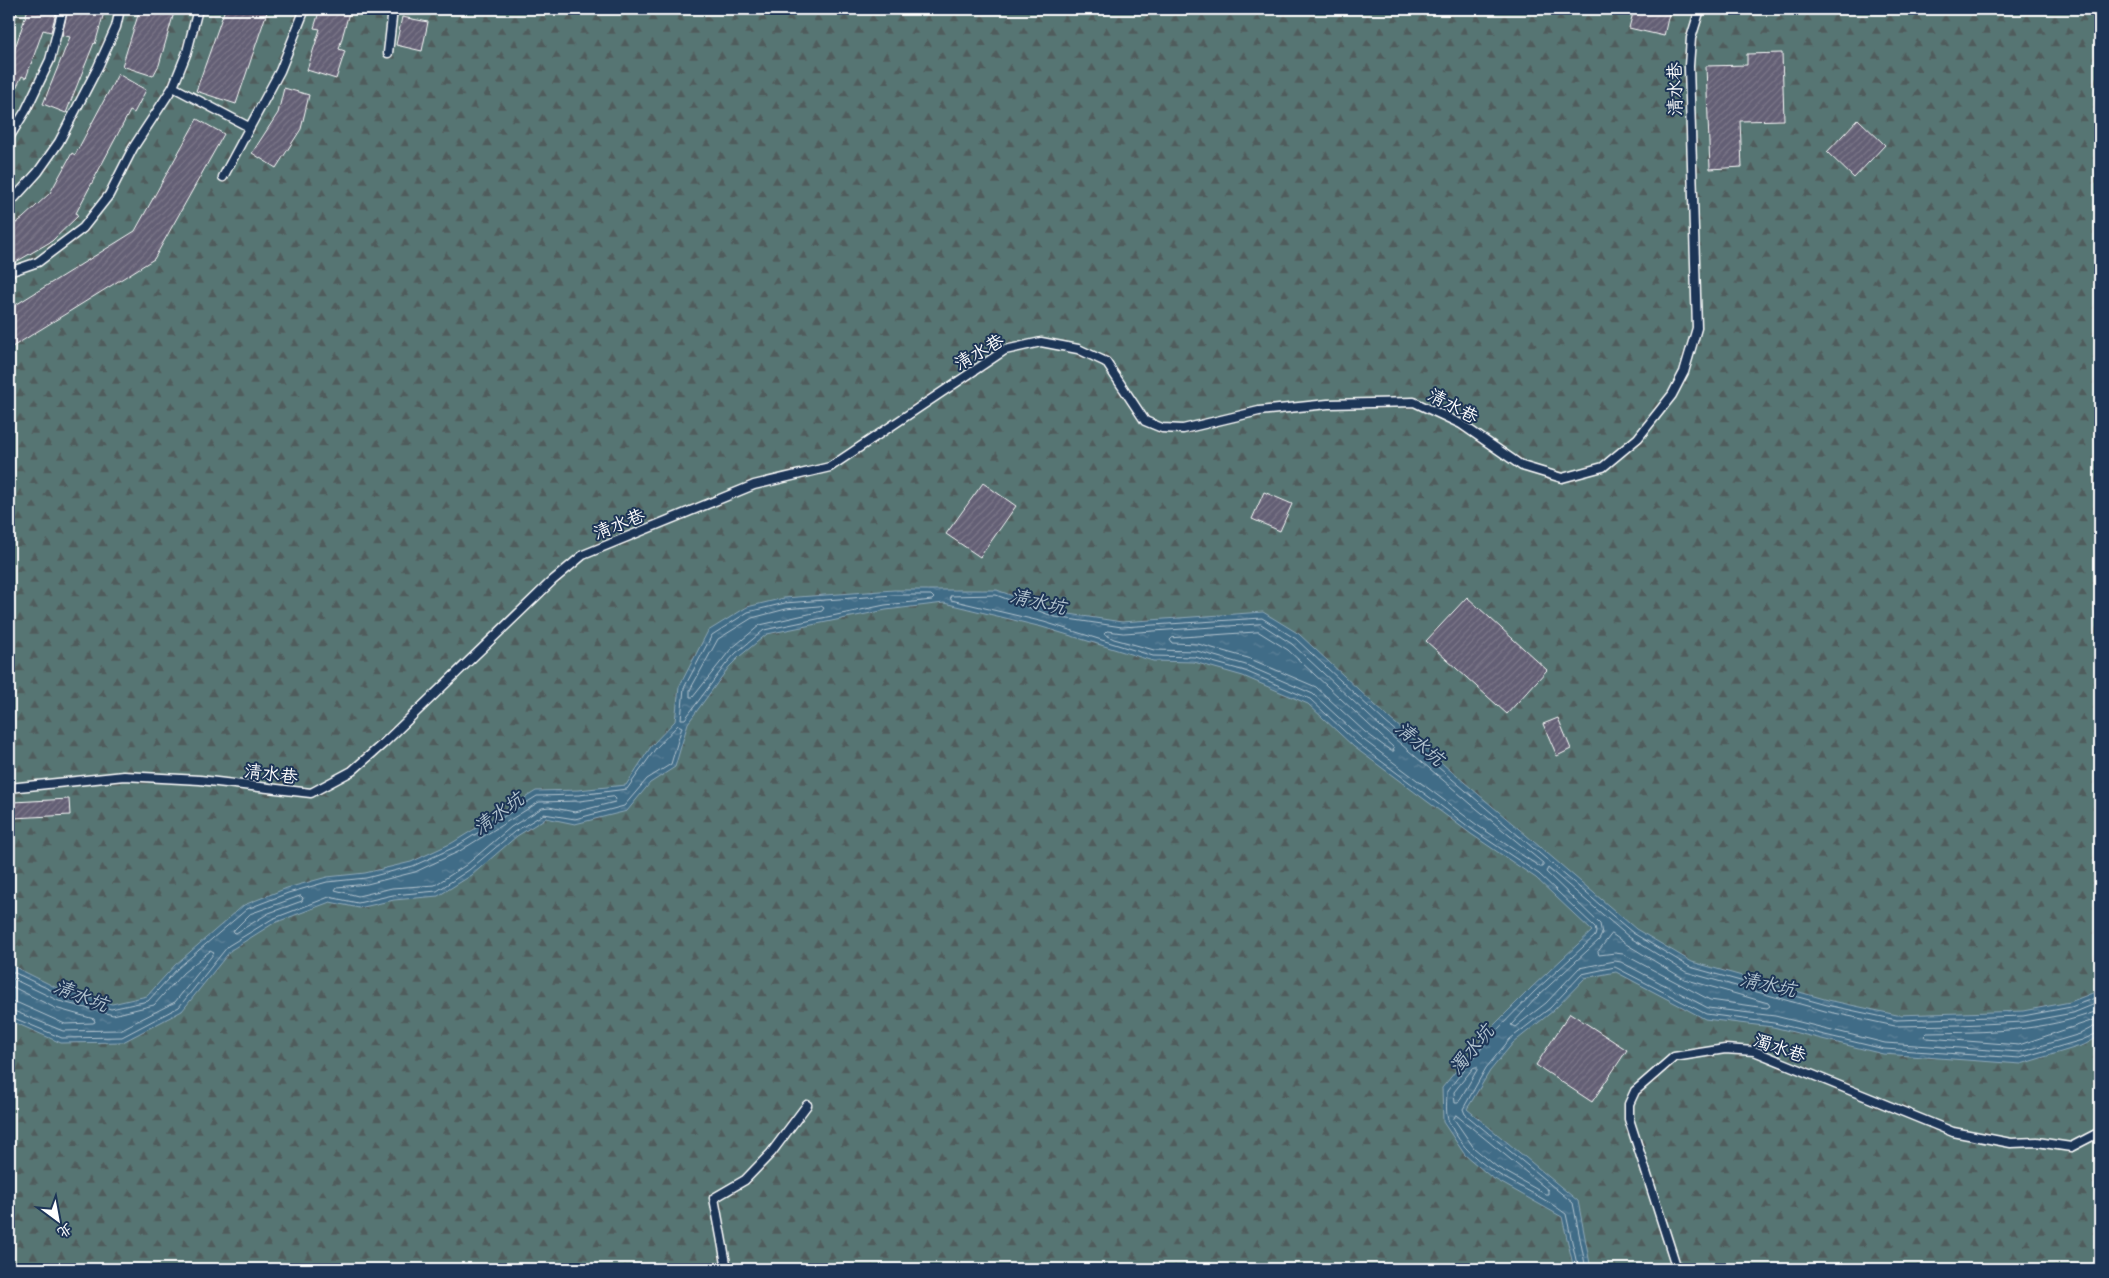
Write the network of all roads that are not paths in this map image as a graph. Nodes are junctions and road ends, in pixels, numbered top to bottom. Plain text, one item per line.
1 (12, 9) edge
2 (63, 9) edge
3 (120, 9) edge
4 (198, 9) edge
5 (305, 9) edge
6 (393, 9) edge
7 (1700, 9) edge
8 (9, 21) edge
9 (388, 52) dead end
10 (173, 87) junction
11 (249, 127) junction
12 (9, 138) edge
13 (223, 177) dead end
14 (9, 204) edge
15 (9, 272) edge
16 (9, 788) edge
17 (807, 1105) dead end
18 (2100, 1132) edge
19 (727, 1269) edge
20 (1677, 1269) edge

1 - 8 lane
2 - 12 lane
3 - 14 lane
4 - 10 lane
5 - 11 lane
6 - 9 lane
7 - 16 lane, 清水巷
10 - 11 lane
10 - 15 lane
11 - 13 lane
17 - 19 lane
18 - 20 lane, 濁水巷

